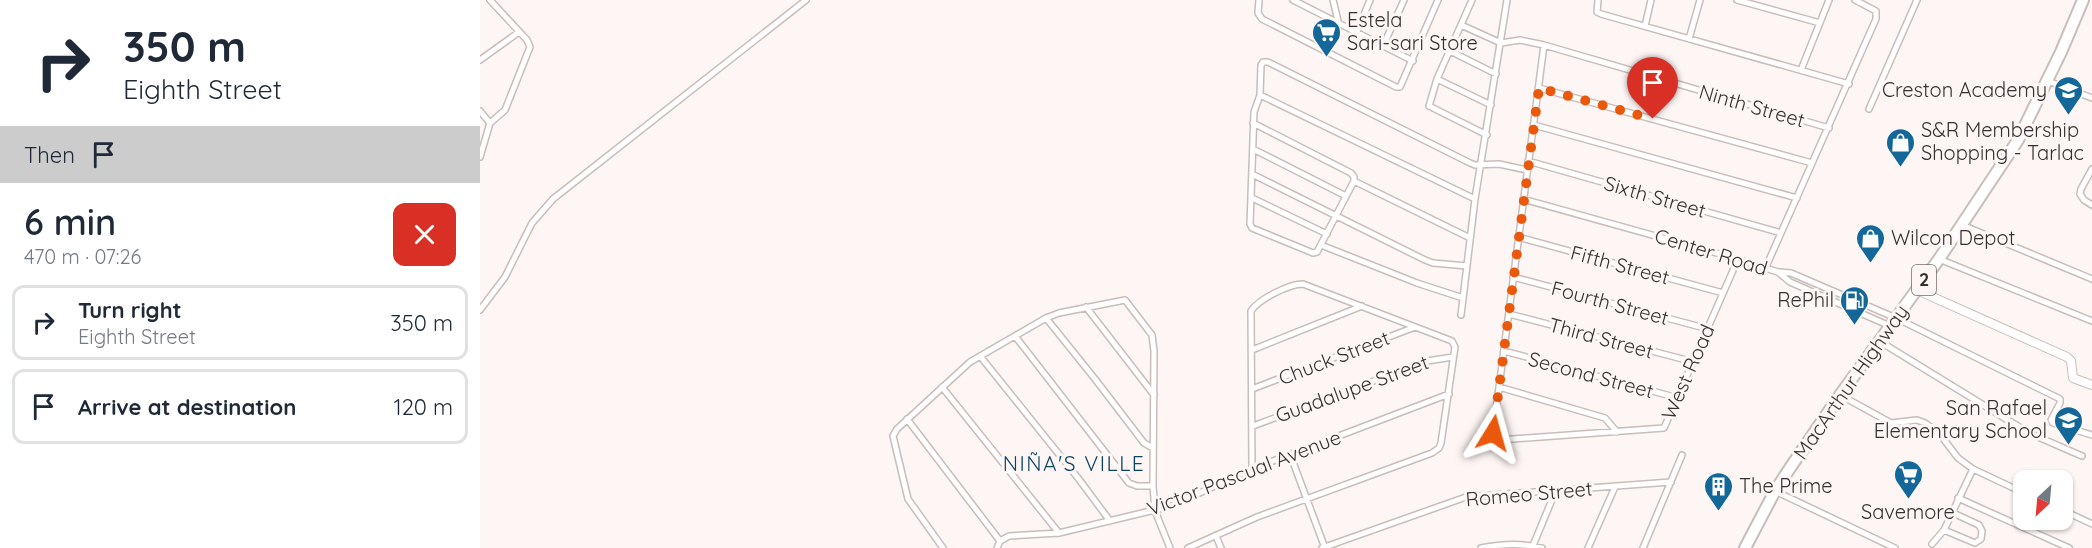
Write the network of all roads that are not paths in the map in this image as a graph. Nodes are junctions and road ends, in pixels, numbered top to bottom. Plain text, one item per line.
1 (490, 0) edge
2 (806, 0) edge
3 (1259, 0) edge
4 (1293, 0) edge
5 (1333, 0) edge
6 (1370, 0) edge
7 (1404, 0) edge
8 (1438, 0) edge
9 (1472, 0) edge
10 (1507, 0) edge
11 (1598, 0) edge
12 (1651, 0) edge
13 (1700, 0) edge
14 (1737, 0) edge
15 (1829, 0) edge
16 (1856, 0) edge
17 (1917, 0) edge
18 (2083, 0) edge
19 (1820, 23) junction
20 (1339, 25) junction
21 (1461, 25) junction
22 (1645, 26) junction
23 (519, 32) junction
24 (1356, 34) junction
25 (1689, 39) junction
26 (1501, 43) junction
27 (1545, 45) junction
28 (1383, 46) junction
29 (1450, 51) junction
30 (480, 60) edge
31 (1413, 61) junction
32 (1801, 70) junction
33 (1496, 74) junction
34 (1437, 79) junction
35 (2048, 81) junction
36 (1849, 84) junction
37 (1539, 88) junction
38 (1260, 95) junction
39 (2092, 98) edge
40 (1491, 105) junction
41 (1869, 109) dead end
42 (480, 111) edge
43 (490, 123) junction
44 (1253, 123) junction
45 (1534, 125) junction
46 (1829, 128) junction
47 (1487, 135) junction
48 (1253, 149) junction
49 (480, 157) edge
50 (1528, 161) junction
51 (1812, 163) junction
52 (1481, 165) junction
53 (2092, 169) edge
54 (1527, 170) junction
55 (1252, 174) junction
56 (1354, 181) junction
57 (1346, 196) junction
58 (1252, 198) junction
59 (1797, 198) junction
60 (1475, 199) junction
61 (1523, 199) junction
62 (2092, 205) edge
63 (1337, 215) junction
64 (1962, 225) junction
65 (1781, 233) junction
66 (1327, 234) junction
67 (1518, 237) junction
68 (1470, 238) junction
69 (1321, 245) junction
70 (1939, 259) junction
71 (1738, 260) junction
72 (1467, 266) junction
73 (1765, 269) junction
74 (1513, 278) junction
75 (2092, 279) edge
76 (1917, 290) junction
77 (1723, 293) junction
78 (1463, 298) junction
79 (1363, 306) junction
80 (1086, 307) junction
81 (480, 310) edge
82 (1509, 314) junction
83 (1461, 315) dead end
84 (1046, 318) junction
85 (2092, 321) edge
86 (1893, 322) junction
87 (1415, 327) junction
88 (1708, 329) junction
89 (1015, 336) junction
90 (1879, 341) junction
91 (1252, 350) junction
92 (1504, 351) junction
93 (980, 356) junction
94 (1453, 357) junction
95 (1694, 362) junction
96 (2092, 385) edge
97 (942, 387) junction
98 (1499, 387) junction
99 (1252, 389) junction
100 (1449, 394) junction
101 (1154, 395) junction
102 (1840, 395) junction
103 (1678, 398) junction
104 (907, 419) junction
105 (1253, 426) junction
106 (1617, 432) junction
107 (2092, 435) edge
108 (1153, 448) junction
109 (1290, 454) junction
110 (1682, 455) dead end
111 (2082, 456) dead end
112 (1252, 469) junction
113 (1972, 469) junction
114 (1671, 482) junction
115 (1153, 486) junction
116 (1615, 487) junction
117 (2013, 488) edge
118 (1556, 490) junction
119 (1775, 491) junction
120 (1958, 498) junction
121 (1307, 499) junction
122 (1155, 511) junction
123 (1952, 513) junction
124 (2073, 515) edge
125 (1110, 521) junction
126 (2092, 524) edge
127 (1944, 530) junction
128 (1059, 532) junction
129 (1216, 536) junction
130 (1000, 541) junction
131 (1932, 544) dead end
132 (1532, 547) edge
133 (943, 548) edge
134 (997, 548) edge
135 (1170, 548) edge
136 (1188, 548) edge
137 (1221, 548) edge
138 (1324, 548) edge
139 (1481, 548) edge
140 (1542, 548) edge
141 (1588, 548) edge
142 (1643, 548) edge
143 (1744, 548) edge
144 (1895, 548) edge
145 (2069, 548) edge

1 - 23 street
2 - 81 street
3 - 31 street
4 - 20 street
5 - 20 street
6 - 24 street
7 - 28 street
8 - 31 street
9 - 21 street
10 - 26 street
11 - 22 street
12 - 22 street
13 - 25 street
14 - 19 street
15 - 19 street
16 - 36 street
17 - 41 street
18 - 35 highway, MacArthur Highway / 2
19 - 32 street
20 - 24 street
21 - 26 street
21 - 29 street
22 - 25 street
23 - 30 street
23 - 43 street
24 - 28 street
25 - 32 street
26 - 27 street, Ninth Street
26 - 33 street
27 - 37 street
27 - 46 street, Ninth Street
28 - 31 street
29 - 33 street
29 - 34 street
32 - 36 street
33 - 40 street
34 - 40 street
34 - 47 street
35 - 39 street
35 - 64 highway, MacArthur Highway / 2
36 - 46 street
37 - 45 street
37 - 51 street
38 - 44 street
38 - 52 street
38 - 60 street
40 - 47 street
42 - 43 street
43 - 49 street
44 - 48 street
44 - 56 street
45 - 50 street
45 - 59 street
46 - 51 street
47 - 52 street
48 - 55 street
48 - 57 street
50 - 54 street
50 - 65 street, Sixth Street
51 - 59 street
52 - 54 street
52 - 60 street
53 - 62 street
54 - 61 street
55 - 58 street
55 - 63 street
56 - 57 street
56 - 68 street
57 - 63 street
58 - 66 street
58 - 69 street
59 - 65 street
60 - 68 street
61 - 67 street
61 - 71 street, Center Road
63 - 66 street
63 - 72 street
64 - 70 highway, MacArthur Highway / 2
64 - 75 street
65 - 73 street
66 - 69 street
67 - 74 street
67 - 77 street, Fifth Street
68 - 72 street
69 - 78 street
70 - 76 highway, MacArthur Highway / 2
70 - 85 street
71 - 73 street, Center Road
71 - 77 street, West Road
72 - 78 street
73 - 86 street, Center Road
74 - 82 street
74 - 88 street, Fourth Street
76 - 86 highway, MacArthur Highway / 2
76 - 96 street
77 - 88 street, West Road
78 - 83 street
79 - 87 street
79 - 91 street
79 - 91 street
80 - 84 street
80 - 101 street
80 - 101 street
82 - 92 street
82 - 95 street, Third Street
84 - 89 street
84 - 108 street
86 - 90 highway, MacArthur Highway / 2
86 - 107 street, Center Road
87 - 94 street
87 - 99 street, Chuck Street
88 - 95 street, West Road
89 - 93 street
89 - 115 street
90 - 102 highway, MacArthur Highway / 2
90 - 111 street
91 - 99 street
92 - 98 street
92 - 103 street, Second Street
93 - 97 street
93 - 125 street
94 - 100 street
94 - 105 street, Guadalupe Street
95 - 103 street, West Road
97 - 104 street
97 - 128 street
98 - 106 street
98 - 106 street, West Road
99 - 105 street
100 - 109 street, Victor Pascual Avenue
100 - 121 street
101 - 108 street
102 - 113 street
102 - 119 highway, MacArthur Highway / 2
103 - 106 street, West Road
104 - 130 street
104 - 133 street
105 - 112 street
108 - 115 street
109 - 112 street, Victor Pascual Avenue
109 - 121 street
110 - 114 street
112 - 122 street, Victor Pascual Avenue
113 - 117 street
113 - 120 street
114 - 116 street, Romeo Street
114 - 142 street
115 - 122 street
116 - 118 street, Romeo Street
116 - 141 street
118 - 132 street
118 - 138 street, Romeo Street
119 - 143 highway, MacArthur Highway / 2
119 - 144 street
120 - 123 street
120 - 145 street
121 - 129 street
121 - 138 street
122 - 125 street, Victor Pascual Avenue
122 - 135 street
123 - 127 street
123 - 127 street
124 - 126 street
125 - 128 street, Victor Pascual Avenue
127 - 131 street
128 - 130 street, Victor Pascual Avenue
129 - 136 street
129 - 137 street
130 - 134 street
132 - 139 street
132 - 140 street

